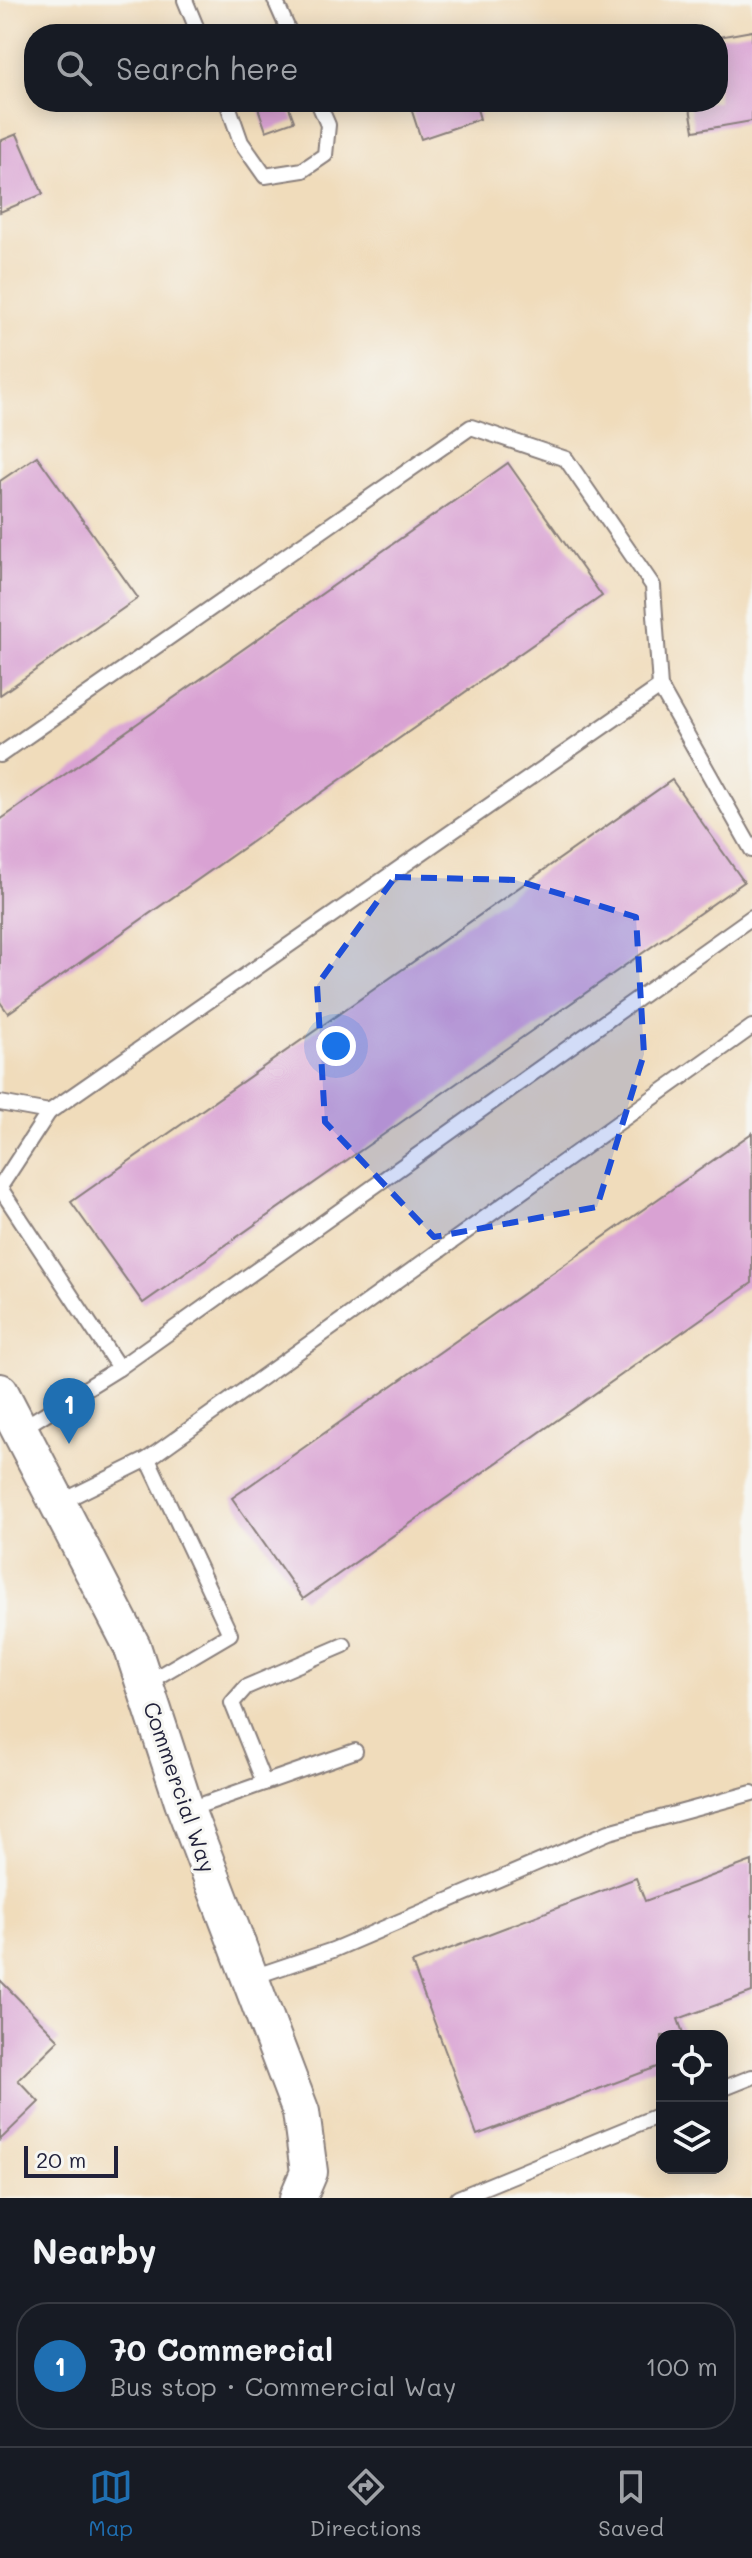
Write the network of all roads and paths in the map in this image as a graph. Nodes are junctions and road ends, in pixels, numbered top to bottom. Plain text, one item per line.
1 (185, 0) edge
2 (275, 0) edge
3 (195, 24) edge
4 (286, 24) edge
5 (230, 112) edge
6 (322, 112) edge
7 (660, 687) junction
8 (0, 755) edge
9 (752, 850) edge
10 (752, 917) edge
11 (752, 1027) edge
12 (0, 1103) edge
13 (49, 1112) junction
14 (0, 1187) edge
15 (119, 1368) junction
16 (0, 1392) edge
17 (19, 1430) junction
18 (148, 1459) junction
19 (57, 1504) junction
20 (344, 1645) dead end
21 (145, 1684) junction
22 (355, 1751) dead end
23 (264, 1783) junction
24 (752, 1793) edge
25 (186, 1810) junction
26 (250, 1978) junction
27 (752, 2077) edge
28 (728, 2087) edge
29 (656, 2116) edge
30 (298, 2198) edge
31 (458, 2198) edge

1 - 3 lane
2 - 4 lane
5 - 6 lane
7 - 8 lane
7 - 9 lane
7 - 13 lane
10 - 15 lane
11 - 18 lane
12 - 13 lane
13 - 14 lane
14 - 15 lane
15 - 17 lane
16 - 17 street, Commercial Way
17 - 19 street, Commercial Way
18 - 19 lane
18 - 21 lane
19 - 21 street, Commercial Way
20 - 23 lane
21 - 25 street, Commercial Way
22 - 23 lane
23 - 25 lane
24 - 26 lane
25 - 26 street, Commercial Way
26 - 30 street, Commercial Way
27 - 28 lane
29 - 31 lane

